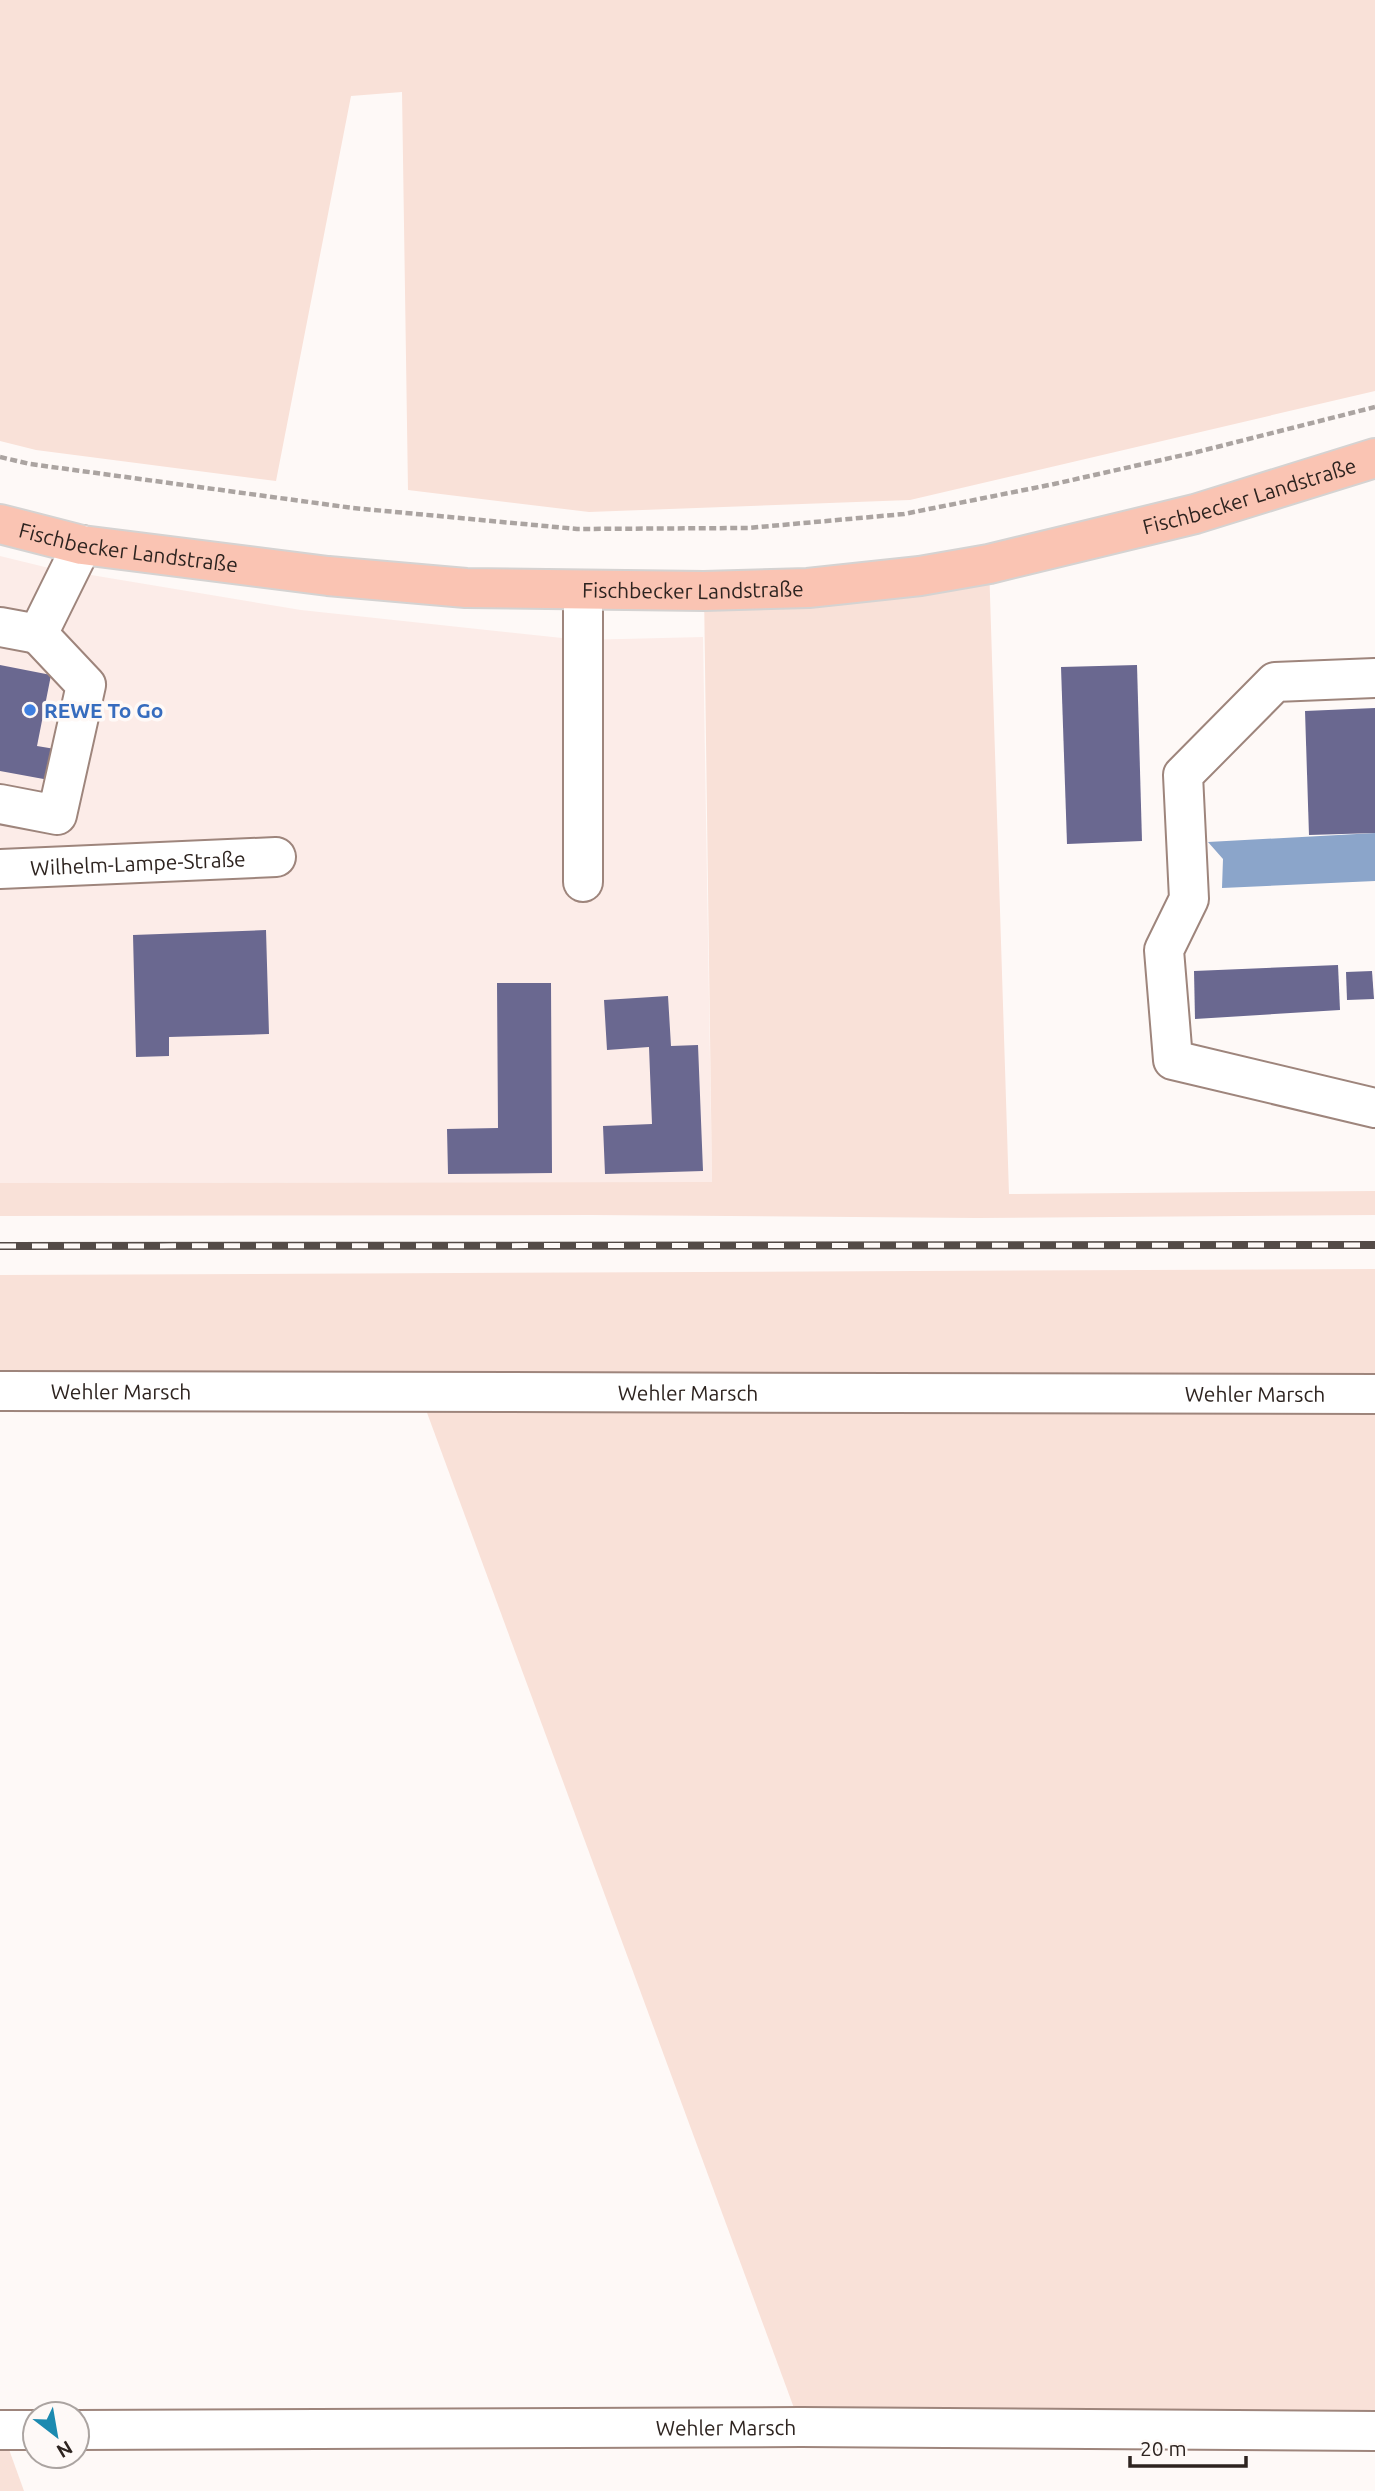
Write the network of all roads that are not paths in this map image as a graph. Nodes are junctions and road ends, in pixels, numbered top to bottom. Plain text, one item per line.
1 (1375, 458) edge
2 (0, 524) edge
3 (82, 545) junction
4 (583, 591) junction
5 (0, 627) edge
6 (37, 634) junction
7 (1375, 677) edge
8 (0, 804) edge
9 (57, 815) junction
10 (276, 858) dead end
11 (75, 866) junction
12 (0, 869) edge
13 (583, 882) dead end
14 (1375, 1108) edge
15 (0, 1391) edge
16 (1375, 1394) edge
17 (0, 2430) edge
18 (21, 2430) edge
19 (91, 2430) edge
20 (1375, 2431) edge

1 - 4 main road, Fischbecker Landstraße
2 - 3 main road, Fischbecker Landstraße
3 - 4 main road, Fischbecker Landstraße
3 - 6 street
4 - 13 street
5 - 6 street
6 - 9 street
7 - 14 street
8 - 9 street
9 - 11 street
10 - 11 street, Wilhelm-Lampe-Straße
11 - 12 street, Wilhelm-Lampe-Straße
15 - 16 street, Wehler Marsch
17 - 18 street
19 - 20 street, Wehler Marsch

